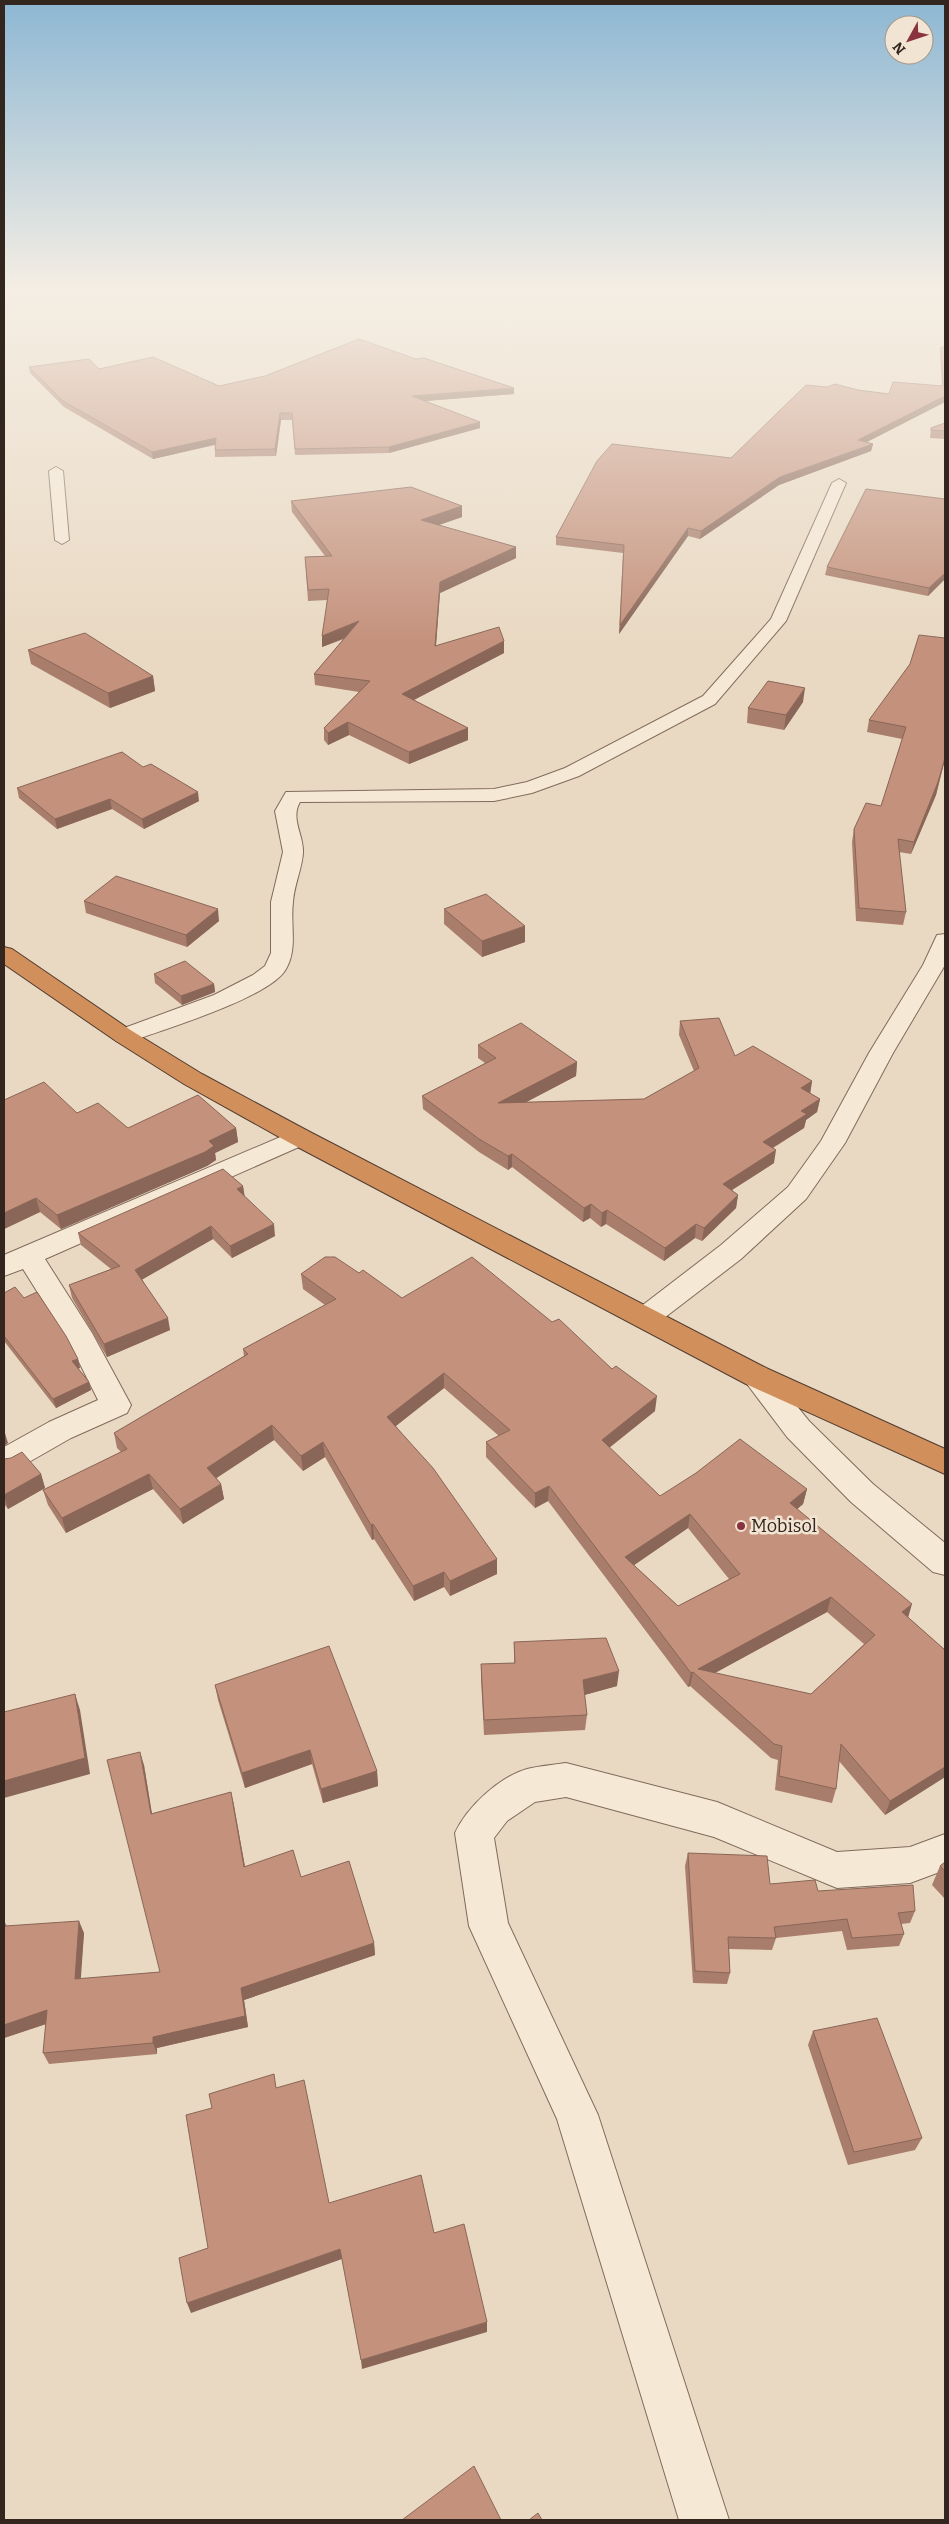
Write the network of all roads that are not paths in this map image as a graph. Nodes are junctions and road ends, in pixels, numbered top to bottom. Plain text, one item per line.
1 (56, 471) dead end
2 (840, 483) dead end
3 (62, 540) dead end
4 (945, 940) edge
5 (4, 954) edge
6 (124, 1036) junction
7 (299, 1137) junction
8 (16, 1260) edge
9 (646, 1318) junction
10 (756, 1376) junction
11 (4, 1461) edge
12 (945, 1462) edge
13 (945, 1562) edge
14 (945, 1852) edge
15 (704, 2520) edge

1 - 3 street
2 - 6 street
4 - 9 street
5 - 6 highway
6 - 7 highway
7 - 8 street
7 - 9 highway
8 - 11 street
9 - 10 highway
10 - 12 highway
10 - 13 street
14 - 15 street

